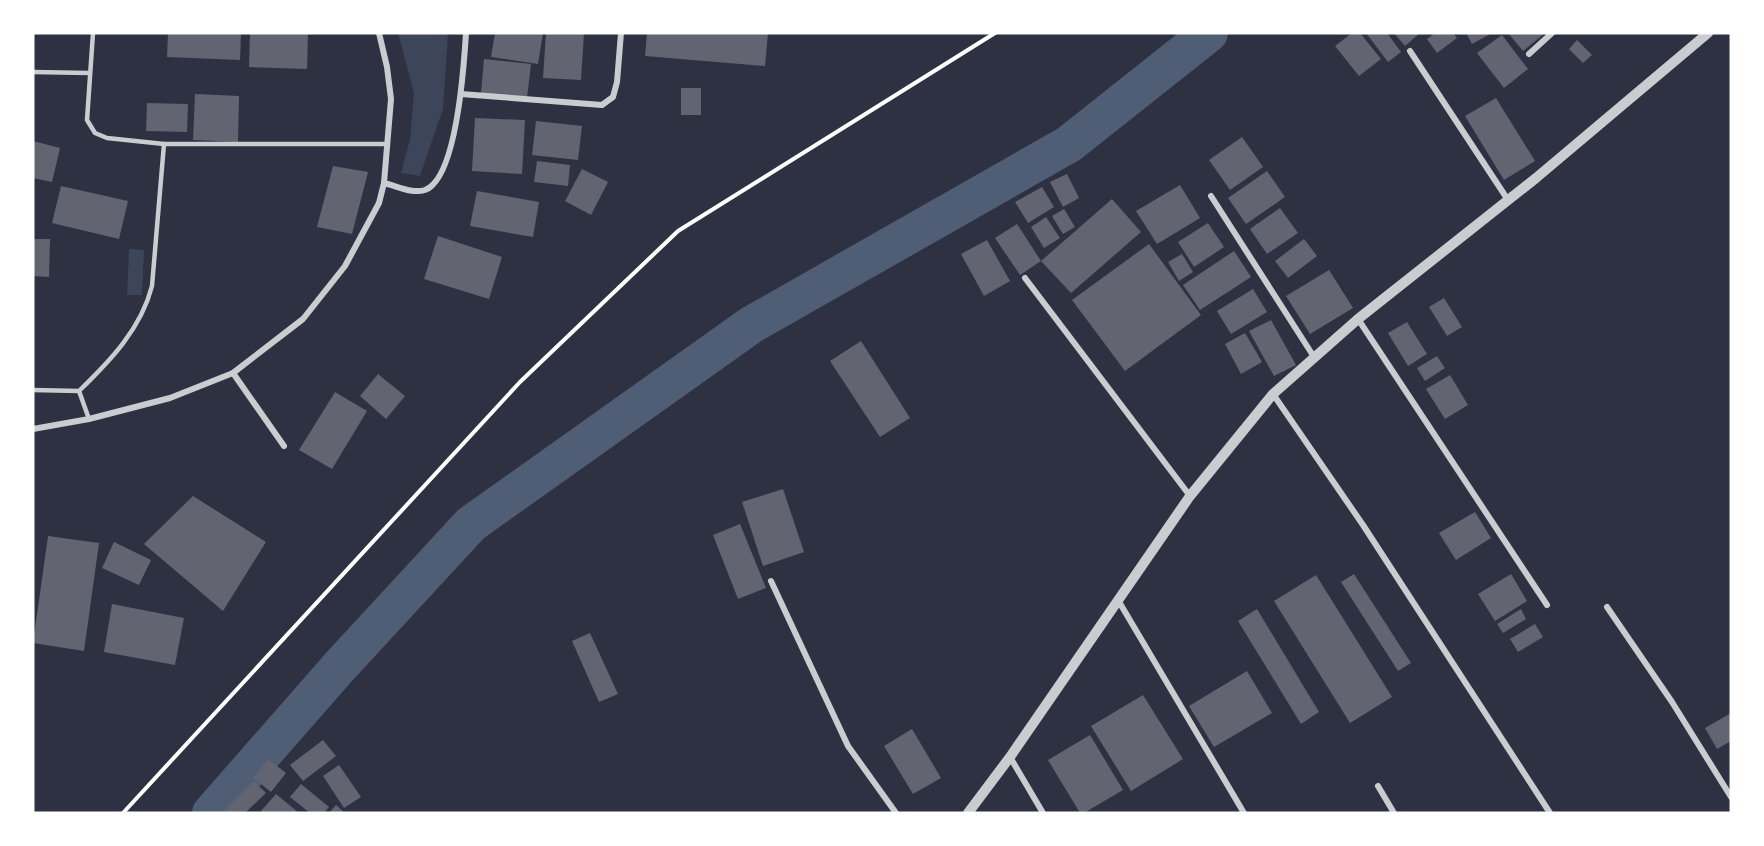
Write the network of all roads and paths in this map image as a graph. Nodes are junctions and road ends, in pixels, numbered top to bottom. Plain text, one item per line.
1 (93, 33) edge
2 (379, 33) edge
3 (466, 33) edge
4 (621, 33) edge
5 (995, 33) edge
6 (1552, 33) edge
7 (1708, 33) edge
8 (1410, 51) dead end
9 (1529, 54) dead end
10 (33, 72) edge
11 (89, 74) junction
12 (461, 94) junction
13 (164, 144) junction
14 (388, 144) junction
15 (384, 183) junction
16 (1211, 196) dead end
17 (1508, 201) junction
18 (1025, 278) dead end
19 (1358, 319) junction
20 (1314, 357) junction
21 (233, 373) junction
22 (33, 390) edge
23 (79, 390) junction
24 (1273, 394) junction
25 (89, 419) junction
26 (33, 429) edge
27 (284, 446) dead end
28 (1190, 496) junction
29 (771, 581) dead end
30 (1118, 599) junction
31 (1547, 605) dead end
32 (1607, 607) dead end
33 (1010, 757) junction
34 (1378, 786) dead end
35 (1731, 797) edge
36 (123, 813) edge
37 (896, 813) edge
38 (968, 813) edge
39 (1043, 813) edge
40 (1244, 813) edge
41 (1394, 813) edge
42 (1550, 813) edge

1 - 11 lane
2 - 14 street
3 - 12 street
4 - 12 street
5 - 36 path
6 - 9 street
7 - 17 street
8 - 17 street
10 - 11 lane
11 - 13 lane
12 - 15 street
13 - 14 lane
13 - 23 lane
14 - 15 street
15 - 21 street
16 - 20 street
17 - 19 street
18 - 28 street
19 - 20 street
19 - 31 street
20 - 24 street
21 - 25 street
21 - 27 street
22 - 23 lane
23 - 25 lane
24 - 28 street
24 - 42 street
25 - 26 street
28 - 30 street
29 - 37 street
30 - 33 street
30 - 40 street
32 - 35 street
33 - 38 street
33 - 39 street
34 - 41 street

